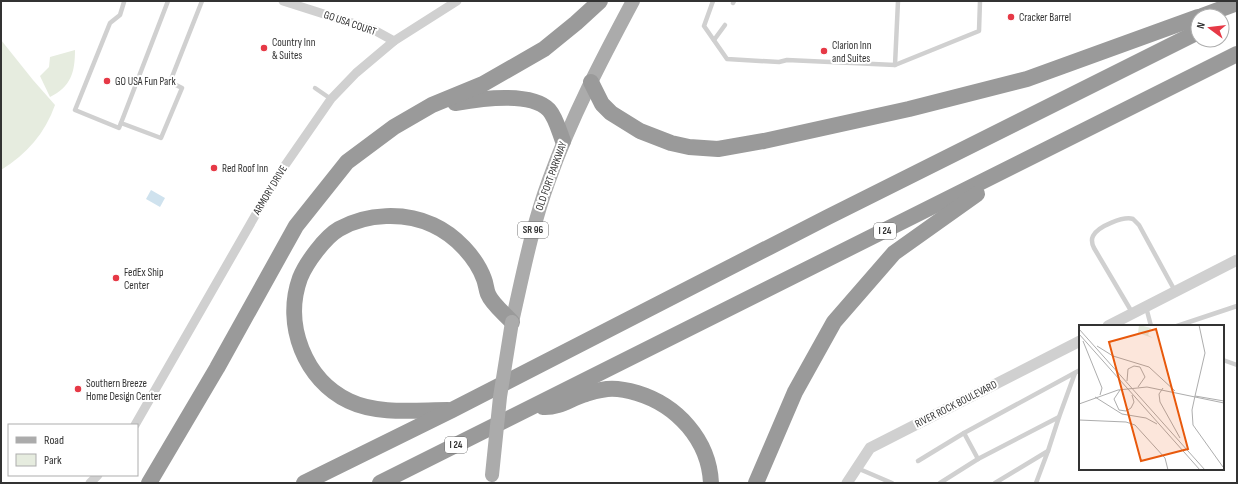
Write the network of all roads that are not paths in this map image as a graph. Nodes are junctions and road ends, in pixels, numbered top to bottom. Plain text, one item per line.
1 (168, 1) edge
2 (202, 1) edge
3 (283, 1) edge
4 (600, 1) edge
5 (633, 1) edge
6 (713, 1) edge
7 (898, 1) edge
8 (980, 1) edge
9 (124, 2) dead end
10 (452, 2) edge
11 (1237, 3) edge
12 (1224, 8) edge
13 (1190, 20) edge
14 (725, 25) dead end
15 (1190, 36) edge
16 (714, 40) junction
17 (394, 41) junction
18 (1237, 54) edge
19 (895, 65) junction
20 (591, 82) junction
21 (316, 88) dead end
22 (331, 99) junction
23 (121, 123) junction
24 (394, 127) junction
25 (563, 141) junction
26 (1016, 166) junction
27 (1237, 260) edge
28 (1176, 292) junction
29 (1237, 306) edge
30 (1146, 307) junction
31 (1133, 314) junction
32 (512, 322) junction
33 (1110, 325) edge
34 (1151, 325) edge
35 (1181, 325) edge
36 (1079, 341) edge
37 (1224, 360) edge
38 (1237, 365) edge
39 (1079, 371) edge
40 (1075, 373) junction
41 (532, 407) junction
42 (452, 410) junction
43 (1059, 417) junction
44 (136, 424) edge
45 (964, 433) junction
46 (1048, 451) junction
47 (978, 459) junction
48 (918, 461) dead end
49 (857, 468) junction
50 (492, 479) edge
51 (149, 483) edge
52 (304, 483) edge
53 (380, 483) edge
54 (711, 483) edge
55 (756, 483) edge
56 (847, 483) edge
57 (892, 483) edge
58 (940, 483) edge
59 (995, 483) edge
60 (1036, 483) edge

1 - 23 lane
2 - 23 lane
3 - 17 street, GO USA COURT
4 - 24 highway
5 - 20 main road, OLD FORT PARKWAY / SR 96
6 - 16 lane
7 - 19 lane
8 - 19 lane
9 - 23 lane
10 - 17 street, ARMORY DRIVE
11 - 12 highway
13 - 20 highway
14 - 16 lane
15 - 42 highway
16 - 19 lane
17 - 22 street, ARMORY DRIVE
18 - 26 highway, I 24
20 - 25 main road, OLD FORT PARKWAY / SR 96
21 - 22 lane
22 - 44 street, ARMORY DRIVE
24 - 25 highway
24 - 51 highway
25 - 32 main road, OLD FORT PARKWAY / SR 96
26 - 41 highway, I 24
26 - 55 highway
27 - 28 street
28 - 30 street
28 - 31 lane
29 - 35 lane
30 - 31 street
30 - 34 lane
31 - 33 street
32 - 42 highway
32 - 50 main road, OLD FORT PARKWAY / SR 96, bridge
36 - 49 street, RIVER ROCK BOULEVARD
37 - 38 lane
39 - 40 lane
40 - 43 lane
40 - 45 lane
41 - 53 highway, I 24
41 - 54 highway
42 - 52 highway
43 - 46 lane
43 - 47 lane
45 - 47 lane
45 - 48 lane
46 - 59 lane
46 - 60 lane
47 - 58 lane
49 - 56 street, RIVER ROCK BOULEVARD
49 - 57 lane

